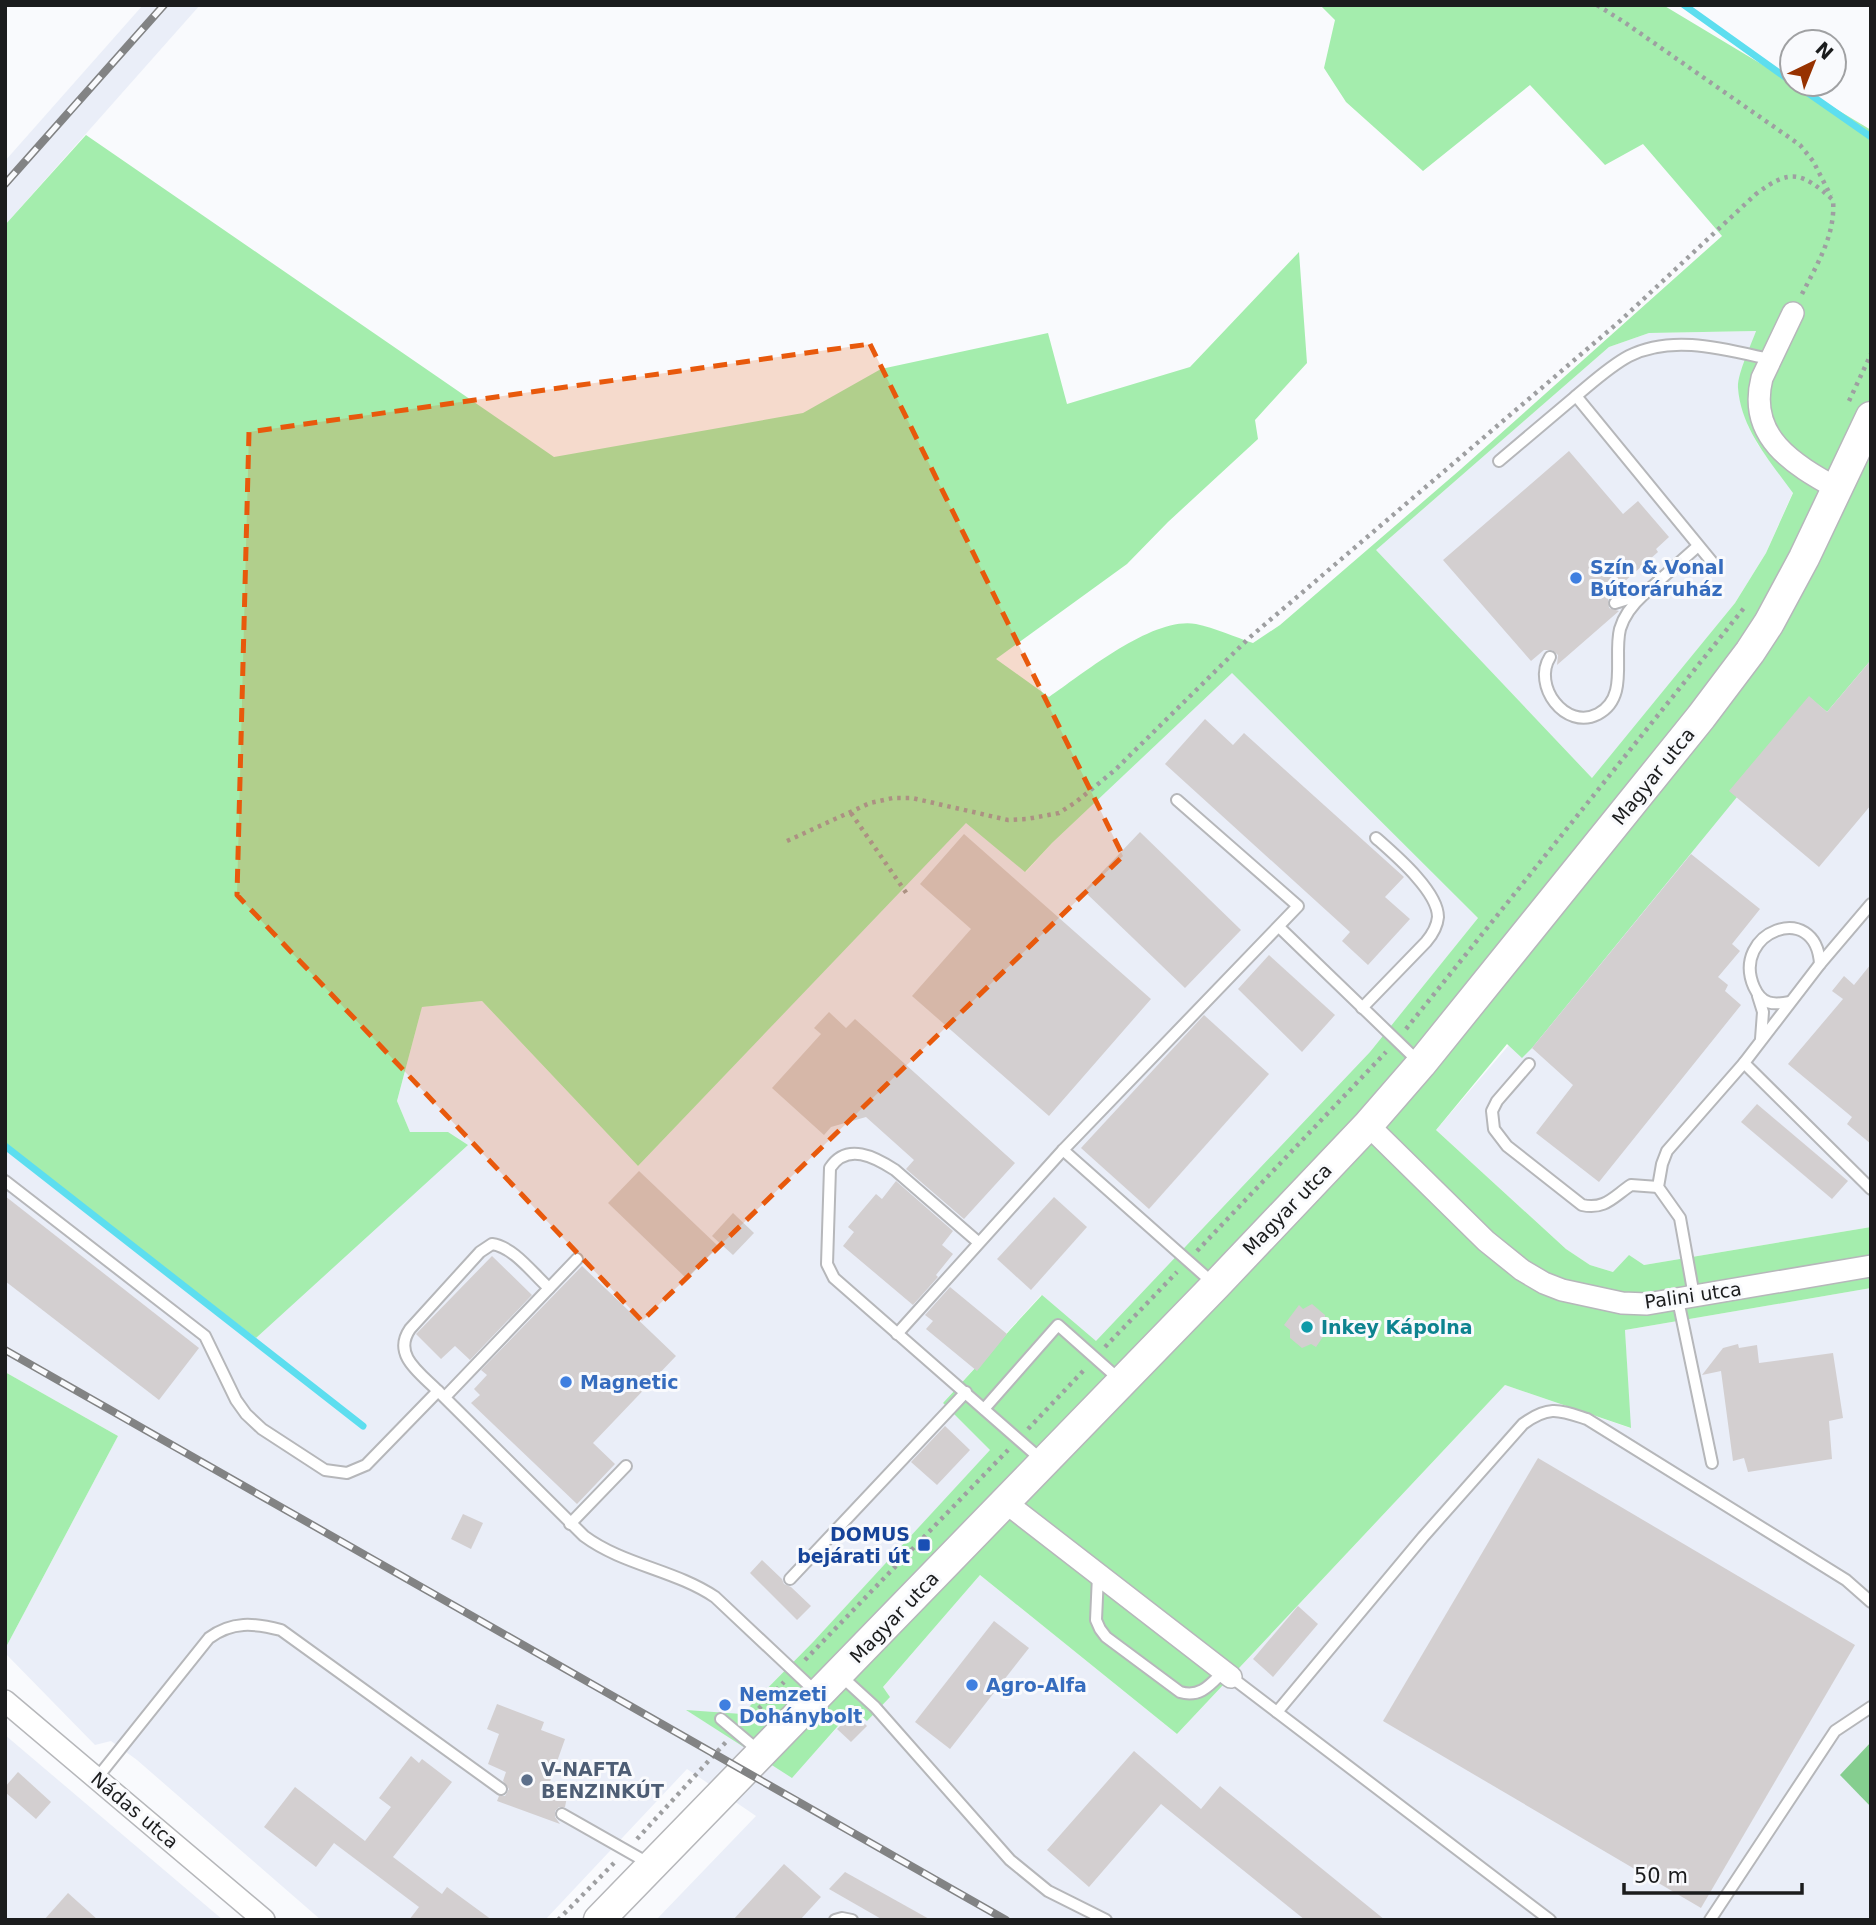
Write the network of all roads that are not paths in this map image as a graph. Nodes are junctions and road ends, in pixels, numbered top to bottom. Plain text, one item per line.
1 (1793, 313) road end
2 (1769, 359) junction
3 (1576, 396) junction
4 (1860, 410) edge
5 (1499, 461) dead end
6 (1838, 489) junction
7 (1699, 546) junction
8 (1712, 562) dead end
9 (1644, 594) junction
10 (1615, 603) dead end
11 (1550, 657) dead end
12 (1177, 800) dead end
13 (1376, 838) dead end
14 (1871, 904) edge
15 (1279, 927) junction
16 (1820, 964) junction
17 (1757, 994) junction
18 (1790, 1002) junction
19 (1362, 1008) junction
20 (1760, 1041) junction
21 (1744, 1063) junction
22 (1421, 1064) junction
23 (1529, 1065) dead end
24 (1368, 1125) junction
25 (1063, 1150) junction
26 (5, 1181) edge
27 (1658, 1187) junction
28 (1871, 1189) edge
29 (978, 1242) junction
30 (577, 1259) dead end
31 (1871, 1266) edge
32 (1216, 1285) junction
33 (549, 1288) junction
34 (1686, 1298) junction
35 (897, 1334) junction
36 (1122, 1382) junction
37 (966, 1392) junction
38 (441, 1394) junction
39 (985, 1409) junction
40 (1044, 1462) junction
41 (1712, 1463) dead end
42 (626, 1466) dead end
43 (1005, 1502) junction
44 (570, 1524) junction
45 (1098, 1575) junction
46 (790, 1579) dead end
47 (1871, 1602) edge
48 (839, 1673) junction
49 (1227, 1674) junction
50 (818, 1694) junction
51 (5, 1701) edge
52 (1871, 1707) edge
53 (1277, 1713) junction
54 (721, 1719) dead end
55 (761, 1753) junction
56 (97, 1778) junction
57 (501, 1789) dead end
58 (562, 1814) dead end
59 (653, 1865) junction
60 (264, 1920) edge
61 (599, 1920) edge
62 (835, 1920) edge
63 (852, 1920) edge
64 (1105, 1920) edge
65 (1550, 1920) edge
66 (1710, 1920) edge

1 - 2 street
2 - 3 lane
2 - 6 street
3 - 5 lane
3 - 7 lane
4 - 6 main road, Magyar utca
6 - 22 main road, Magyar utca
7 - 8 lane
7 - 9 lane
9 - 10 lane
9 - 11 lane
12 - 15 lane
13 - 19 lane
14 - 16 lane
15 - 19 lane
15 - 25 lane
16 - 17 lane
16 - 18 lane
17 - 18 lane
17 - 20 lane
18 - 20 lane
19 - 22 lane
20 - 21 lane
21 - 27 lane
21 - 28 lane
22 - 24 main road, Magyar utca
23 - 27 lane
24 - 32 main road, Magyar utca
24 - 34 street, Palini utca
25 - 29 lane
25 - 32 lane
26 - 38 lane
27 - 34 lane
29 - 35 lane
29 - 35 lane
30 - 33 lane
31 - 34 street, Palini utca
32 - 36 main road, Magyar utca
33 - 38 lane
33 - 38 lane
34 - 41 lane
35 - 37 lane
36 - 39 lane
36 - 40 main road, Magyar utca
37 - 39 lane
37 - 46 lane
38 - 44 lane
39 - 40 lane
40 - 43 main road, Magyar utca
42 - 44 lane
43 - 45 street
43 - 48 main road, Magyar utca
44 - 50 lane
45 - 49 street
45 - 49 lane
47 - 53 lane
48 - 50 main road, Magyar utca
48 - 64 lane
49 - 53 lane
50 - 55 main road, Magyar utca
51 - 56 street, Nádas utca
52 - 66 lane
53 - 65 lane
54 - 55 lane
55 - 59 main road, Magyar utca
56 - 57 lane
56 - 60 street, Nádas utca
58 - 59 lane
59 - 61 main road, Magyar utca
62 - 63 lane

